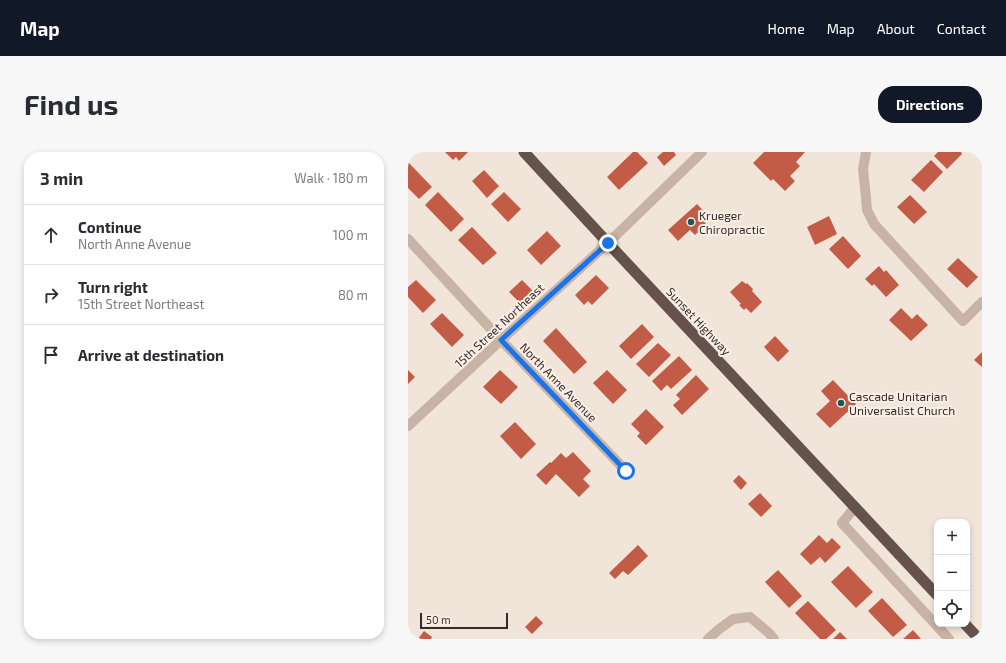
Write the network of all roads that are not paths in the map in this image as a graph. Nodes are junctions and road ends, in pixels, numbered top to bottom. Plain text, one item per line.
1 (524, 152) edge
2 (702, 152) edge
3 (866, 152) edge
4 (408, 239) edge
5 (608, 243) junction
6 (982, 302) edge
7 (501, 340) junction
8 (408, 426) edge
9 (626, 471) dead end
10 (855, 507) junction
11 (934, 591) edge
12 (967, 627) edge
13 (708, 639) edge
14 (774, 639) edge
15 (949, 639) edge
16 (979, 639) edge

1 - 5 highway, Sunset Highway
2 - 5 street, 15th Street Northeast
3 - 6 street
4 - 7 street, North Anne Avenue
5 - 7 street, 15th Street Northeast
5 - 10 highway, Sunset Highway
7 - 8 street, 15th Street Northeast
7 - 9 street, North Anne Avenue
10 - 11 highway, Sunset Highway
10 - 15 street
12 - 16 highway
13 - 14 street

